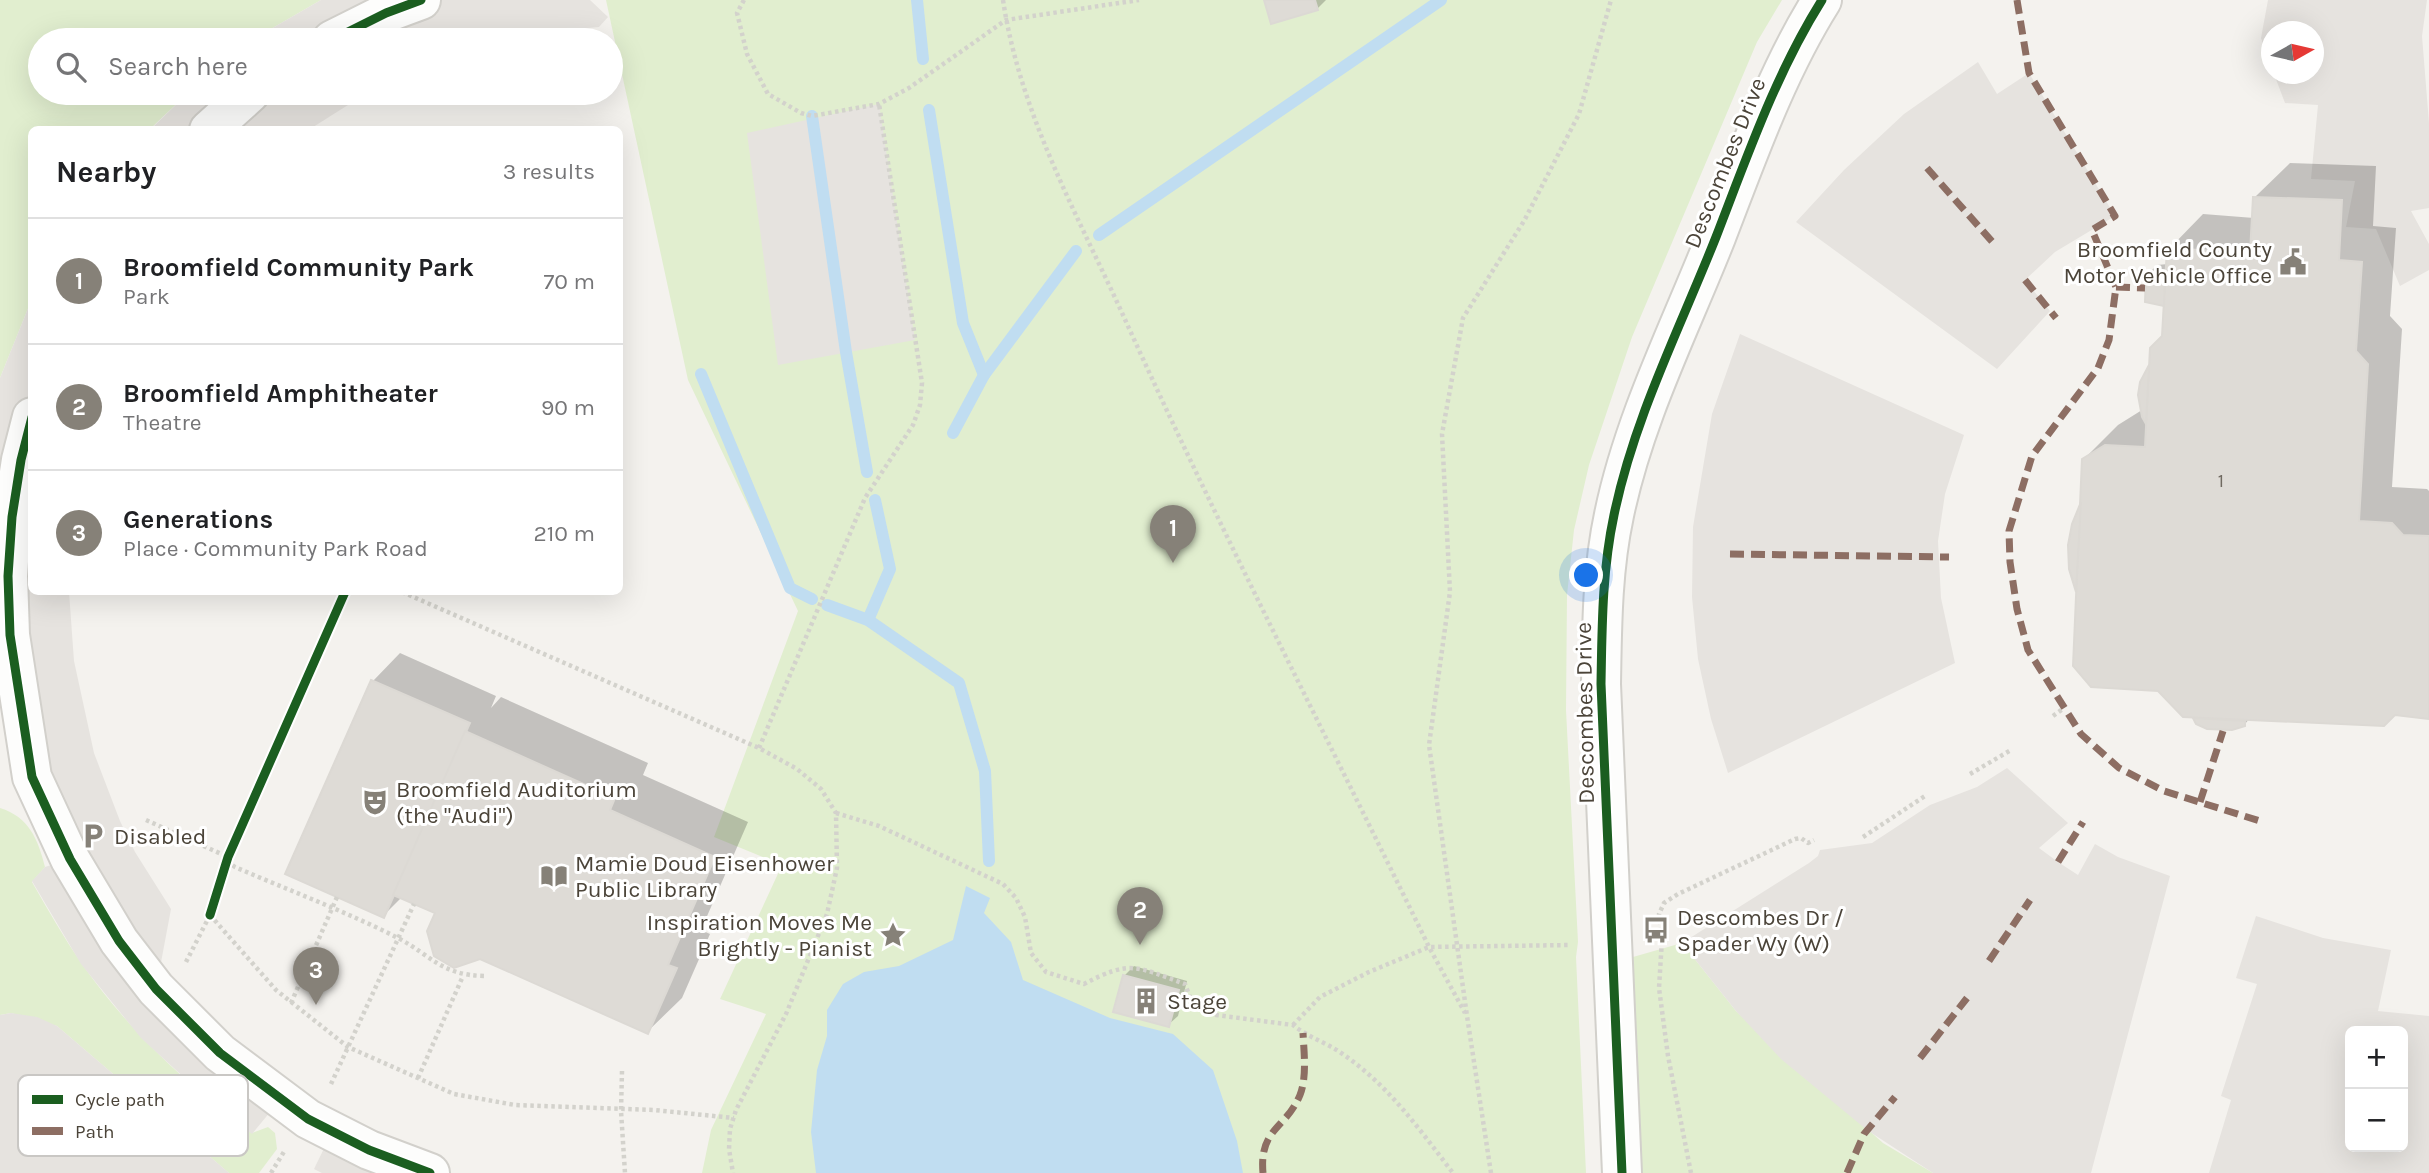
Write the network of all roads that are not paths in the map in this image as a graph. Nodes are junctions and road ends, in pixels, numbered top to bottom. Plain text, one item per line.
1 (421, 0) edge
2 (1822, 0) edge
3 (356, 28) edge
4 (237, 105) edge
5 (213, 126) edge
6 (28, 433) edge
7 (430, 1173) edge
8 (1622, 1173) edge

1 - 3 street
2 - 8 street, Descombes Drive
4 - 5 street
6 - 7 street

